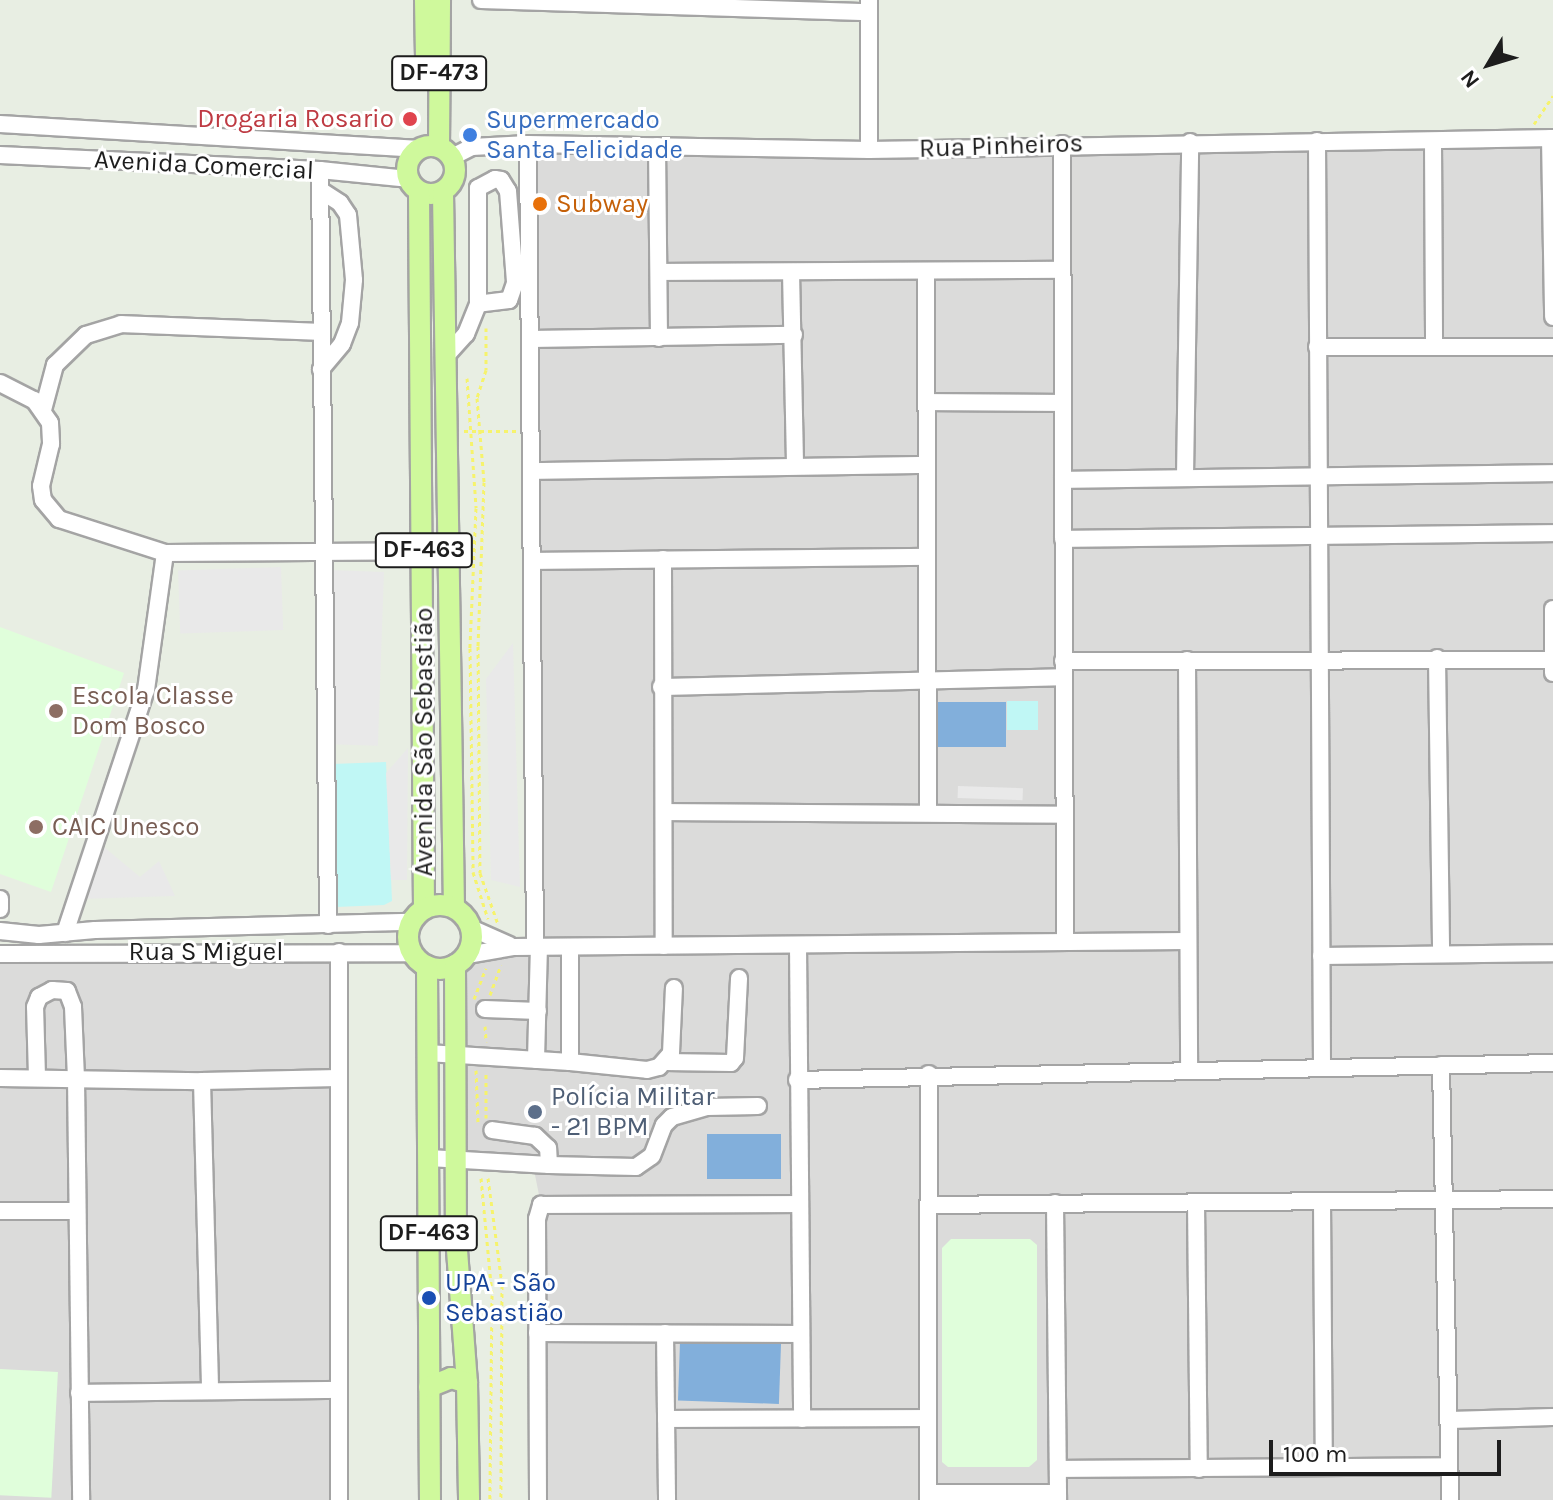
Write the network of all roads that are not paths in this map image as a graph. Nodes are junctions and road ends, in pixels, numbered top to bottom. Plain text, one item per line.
1 (425, 0) edge
2 (440, 0) edge
3 (481, 0) edge
4 (869, 6) edge
5 (0, 124) edge
6 (1551, 138) edge
7 (1317, 141) junction
8 (1190, 142) junction
9 (1433, 142) junction
10 (528, 144) junction
11 (1062, 144) junction
12 (657, 146) junction
13 (434, 150) junction
14 (869, 150) junction
15 (0, 155) edge
16 (320, 170) junction
17 (413, 185) junction
18 (320, 190) junction
19 (443, 193) junction
20 (1061, 270) junction
21 (926, 271) junction
22 (659, 272) junction
23 (791, 272) junction
24 (482, 304) junction
25 (1553, 317) edge
26 (321, 332) junction
27 (794, 335) junction
28 (659, 338) junction
29 (531, 339) junction
30 (1317, 347) junction
31 (1434, 347) junction
32 (1553, 347) edge
33 (446, 356) junction
34 (321, 369) junction
35 (1, 386) edge
36 (927, 402) junction
37 (1061, 403) junction
38 (43, 410) junction
39 (926, 465) junction
40 (795, 466) junction
41 (534, 471) junction
42 (1553, 473) edge
43 (1185, 476) junction
44 (1318, 478) junction
45 (1063, 480) junction
46 (1553, 533) edge
47 (1319, 537) junction
48 (1063, 539) junction
49 (323, 550) junction
50 (424, 551) junction
51 (165, 553) junction
52 (925, 557) junction
53 (663, 559) junction
54 (534, 561) junction
55 (1553, 609) edge
56 (1437, 658) junction
57 (1187, 660) junction
58 (1317, 660) junction
59 (1553, 660) edge
60 (1064, 669) junction
61 (1553, 673) edge
62 (926, 681) junction
63 (661, 687) junction
64 (665, 812) junction
65 (928, 813) junction
66 (1062, 815) junction
67 (0, 899) edge
68 (454, 907) junction
69 (0, 909) edge
70 (418, 916) junction
71 (328, 925) junction
72 (471, 928) junction
73 (0, 931) edge
74 (65, 933) junction
75 (1187, 941) junction
76 (1065, 942) junction
77 (798, 945) junction
78 (664, 946) junction
79 (509, 947) junction
80 (537, 947) junction
81 (570, 948) junction
82 (339, 952) junction
83 (1553, 953) edge
84 (0, 954) edge
85 (1441, 954) junction
86 (1321, 956) junction
87 (420, 960) junction
88 (461, 960) junction
89 (739, 978) dead end
90 (674, 988) dead end
91 (485, 1009) road end
92 (538, 1011) junction
93 (427, 1053) junction
94 (455, 1054) junction
95 (536, 1060) junction
96 (570, 1062) junction
97 (666, 1062) junction
98 (1553, 1063) edge
99 (1441, 1065) junction
100 (1322, 1067) junction
101 (1189, 1070) junction
102 (929, 1074) junction
103 (37, 1077) junction
104 (0, 1078) edge
105 (76, 1078) junction
106 (338, 1078) junction
107 (797, 1080) junction
108 (202, 1081) junction
109 (758, 1106) dead end
110 (489, 1130) road end
111 (429, 1158) junction
112 (457, 1160) junction
113 (549, 1165) junction
114 (1553, 1199) edge
115 (1443, 1200) junction
116 (1322, 1201) junction
117 (1196, 1202) junction
118 (1055, 1203) junction
119 (799, 1204) junction
120 (928, 1205) junction
121 (0, 1211) edge
122 (77, 1211) junction
123 (537, 1333) junction
124 (665, 1333) junction
125 (800, 1334) junction
126 (467, 1383) junction
127 (429, 1387) junction
128 (339, 1390) junction
129 (210, 1391) junction
130 (79, 1393) junction
131 (1553, 1417) edge
132 (927, 1418) junction
133 (666, 1419) junction
134 (802, 1419) junction
135 (1449, 1420) junction
136 (1449, 1466) junction
137 (1324, 1467) junction
138 (1058, 1469) junction
139 (1199, 1469) junction
140 (928, 1496) edge
141 (1058, 1496) edge
142 (81, 1500) edge
143 (339, 1500) edge
144 (430, 1500) edge
145 (469, 1500) edge
146 (538, 1500) edge
147 (667, 1500) edge
148 (1450, 1500) edge

1 - 13 main road, DF-473
2 - 13 main road, DF-473
3 - 4 street
4 - 14 street
5 - 13 street, Avenida Comercial
6 - 9 street, Rua Pinheiros
6 - 25 street
7 - 8 street, Rua Pinheiros
7 - 9 street, Rua Pinheiros
7 - 30 street
8 - 11 street, Rua Pinheiros
8 - 43 street
9 - 31 street
10 - 12 street, Rua Pinheiros
10 - 13 street, Rua Pinheiros
10 - 29 street
11 - 14 street, Rua Pinheiros
11 - 20 street
12 - 14 street, Rua Pinheiros
12 - 22 street
13 - 17 main road, DF-473
13 - 19 main road, DF-473
15 - 16 street, Avenida Comercial
16 - 17 street, Avenida Comercial
16 - 18 street
17 - 19 main road
17 - 50 main road, Avenida São Sebastião / DF-463
18 - 26 street
18 - 34 street
19 - 33 main road, Avenida São Sebastião / DF-463
20 - 21 street
20 - 37 street
21 - 23 street
21 - 36 street
22 - 23 street
22 - 28 street
23 - 27 street
24 - 24 street
24 - 33 street
26 - 34 street
26 - 38 street
27 - 28 street
27 - 40 street
28 - 29 street
29 - 41 street
30 - 31 street
30 - 44 street
31 - 32 street
33 - 68 main road, Avenida São Sebastião / DF-463
34 - 49 street
35 - 38 street
36 - 37 street
36 - 39 street
37 - 45 street
38 - 51 street
39 - 40 street
39 - 52 street
40 - 41 street
41 - 54 street
42 - 44 street
43 - 44 street
43 - 45 street
44 - 47 street
45 - 48 street
46 - 47 street
47 - 48 street
47 - 58 street
48 - 60 street
49 - 50 street
49 - 51 street
49 - 71 street
50 - 70 main road, Avenida São Sebastião / DF-463
51 - 74 street
52 - 53 street
52 - 62 street
53 - 54 street
53 - 63 street
54 - 80 street
55 - 59 street
56 - 58 street
56 - 59 street
56 - 85 street
57 - 58 street
57 - 60 street
57 - 75 street
58 - 86 street
59 - 61 street
60 - 62 street
60 - 66 street
62 - 63 street
62 - 65 street
63 - 64 street
64 - 65 street
64 - 78 street
65 - 66 street
66 - 76 street
67 - 69 street
68 - 70 main road
68 - 72 main road
70 - 71 street
70 - 87 main road, DF-463
71 - 74 street
72 - 79 street
72 - 88 main road, DF-463
73 - 74 street
75 - 76 street
75 - 101 street
76 - 77 street
77 - 78 street
77 - 107 street
78 - 81 street
79 - 80 street
79 - 88 street
80 - 81 street
80 - 92 street
81 - 96 street
82 - 84 street, Rua S Miguel
82 - 87 street, Rua S Miguel
82 - 106 street
83 - 85 street
85 - 86 street
86 - 100 street
87 - 88 main road
87 - 93 main road, DF-463
88 - 94 main road, DF-463
89 - 97 street
90 - 97 street
91 - 92 street
92 - 95 street
93 - 94 street
93 - 111 main road, DF-463
94 - 95 street
94 - 112 main road, DF-463
95 - 96 street
96 - 97 street
98 - 99 street
99 - 100 street
99 - 115 street
100 - 101 street
101 - 102 street
102 - 107 street
102 - 120 street
103 - 104 street
103 - 105 street
103 - 105 street
105 - 108 street
105 - 122 street
106 - 108 street
106 - 128 street
107 - 119 street
108 - 129 street
109 - 113 street
110 - 113 street
111 - 112 street
111 - 127 main road, DF-463
112 - 113 street
112 - 126 main road, DF-463
114 - 115 street
115 - 116 street
115 - 135 street
116 - 117 street
116 - 137 street
117 - 118 street
117 - 139 street
118 - 120 street
118 - 138 street
119 - 123 street
119 - 125 street
120 - 132 street
121 - 122 street
122 - 130 street
123 - 124 street
123 - 146 street
124 - 125 street
124 - 133 street
125 - 134 street
126 - 127 main road
126 - 145 main road, DF-463
127 - 144 main road, DF-463
128 - 129 street
128 - 143 street
129 - 130 street
130 - 142 street
131 - 135 street
132 - 134 street
132 - 140 street
133 - 134 street
133 - 147 street
135 - 136 street
136 - 137 street
136 - 148 street
137 - 139 street
138 - 139 street
138 - 141 street
140 - 141 street

